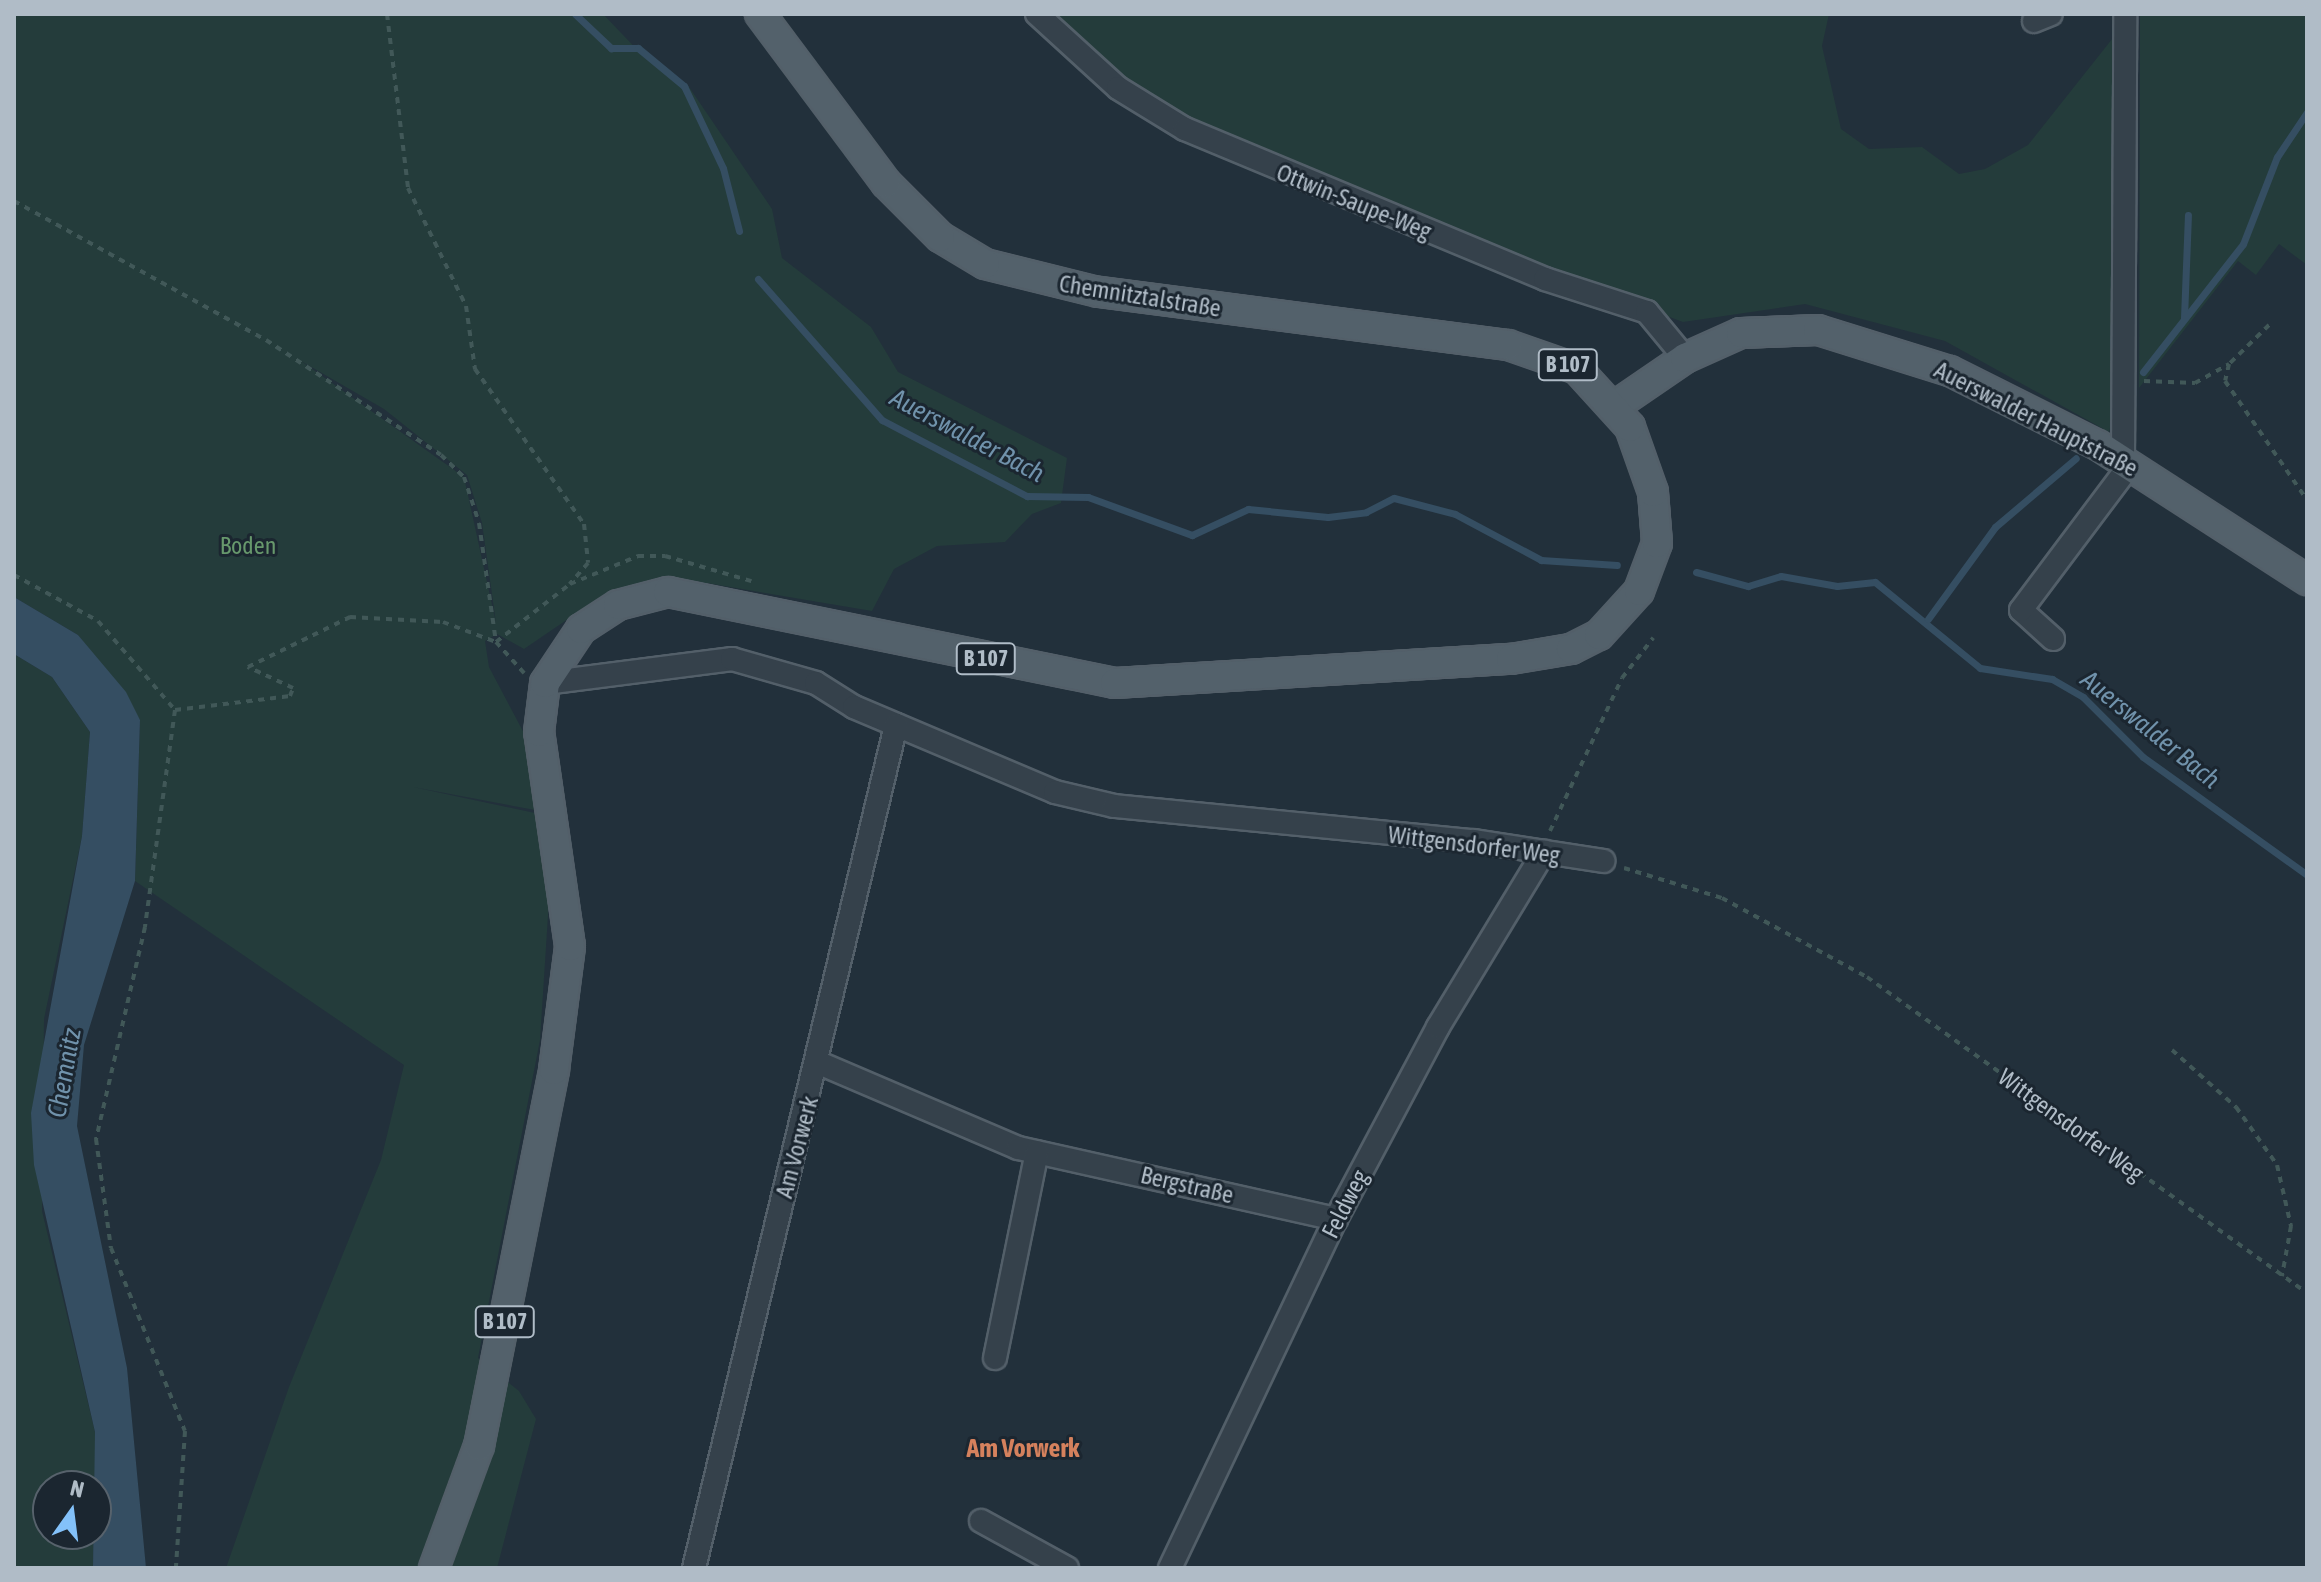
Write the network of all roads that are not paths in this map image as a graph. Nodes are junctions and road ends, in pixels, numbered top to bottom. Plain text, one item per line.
1 (760, 14) edge
2 (1037, 14) edge
3 (2125, 14) edge
4 (1685, 358) junction
5 (1615, 406) junction
6 (2127, 463) junction
7 (2307, 580) edge
8 (2053, 639) dead end
9 (545, 683) junction
10 (896, 725) junction
11 (1544, 852) junction
12 (1603, 861) road end
13 (819, 1063) junction
14 (1037, 1152) junction
15 (1336, 1219) junction
16 (995, 1358) dead end
17 (981, 1521) dead end
18 (434, 1568) edge
19 (694, 1568) edge
20 (1067, 1568) edge
21 (1170, 1568) edge

1 - 5 main road, Chemnitztalstraße / B 107
2 - 4 street, Ottwin-Saupe-Weg
3 - 6 street
4 - 5 main road, Auerswalder Hauptstraße
4 - 6 main road, Auerswalder Hauptstraße
5 - 9 main road, B 107
6 - 7 main road, Auerswalder Hauptstraße
6 - 8 street
9 - 10 street, Wittgensdorfer Weg
9 - 18 main road, B 107
10 - 11 street, Wittgensdorfer Weg
10 - 13 street, Am Vorwerk
11 - 12 street, Wittgensdorfer Weg
11 - 15 street, Feldweg
13 - 14 street, Bergstraße
13 - 19 street, Am Vorwerk
14 - 15 street, Bergstraße
14 - 16 street
15 - 21 street, Feldweg
17 - 20 street

